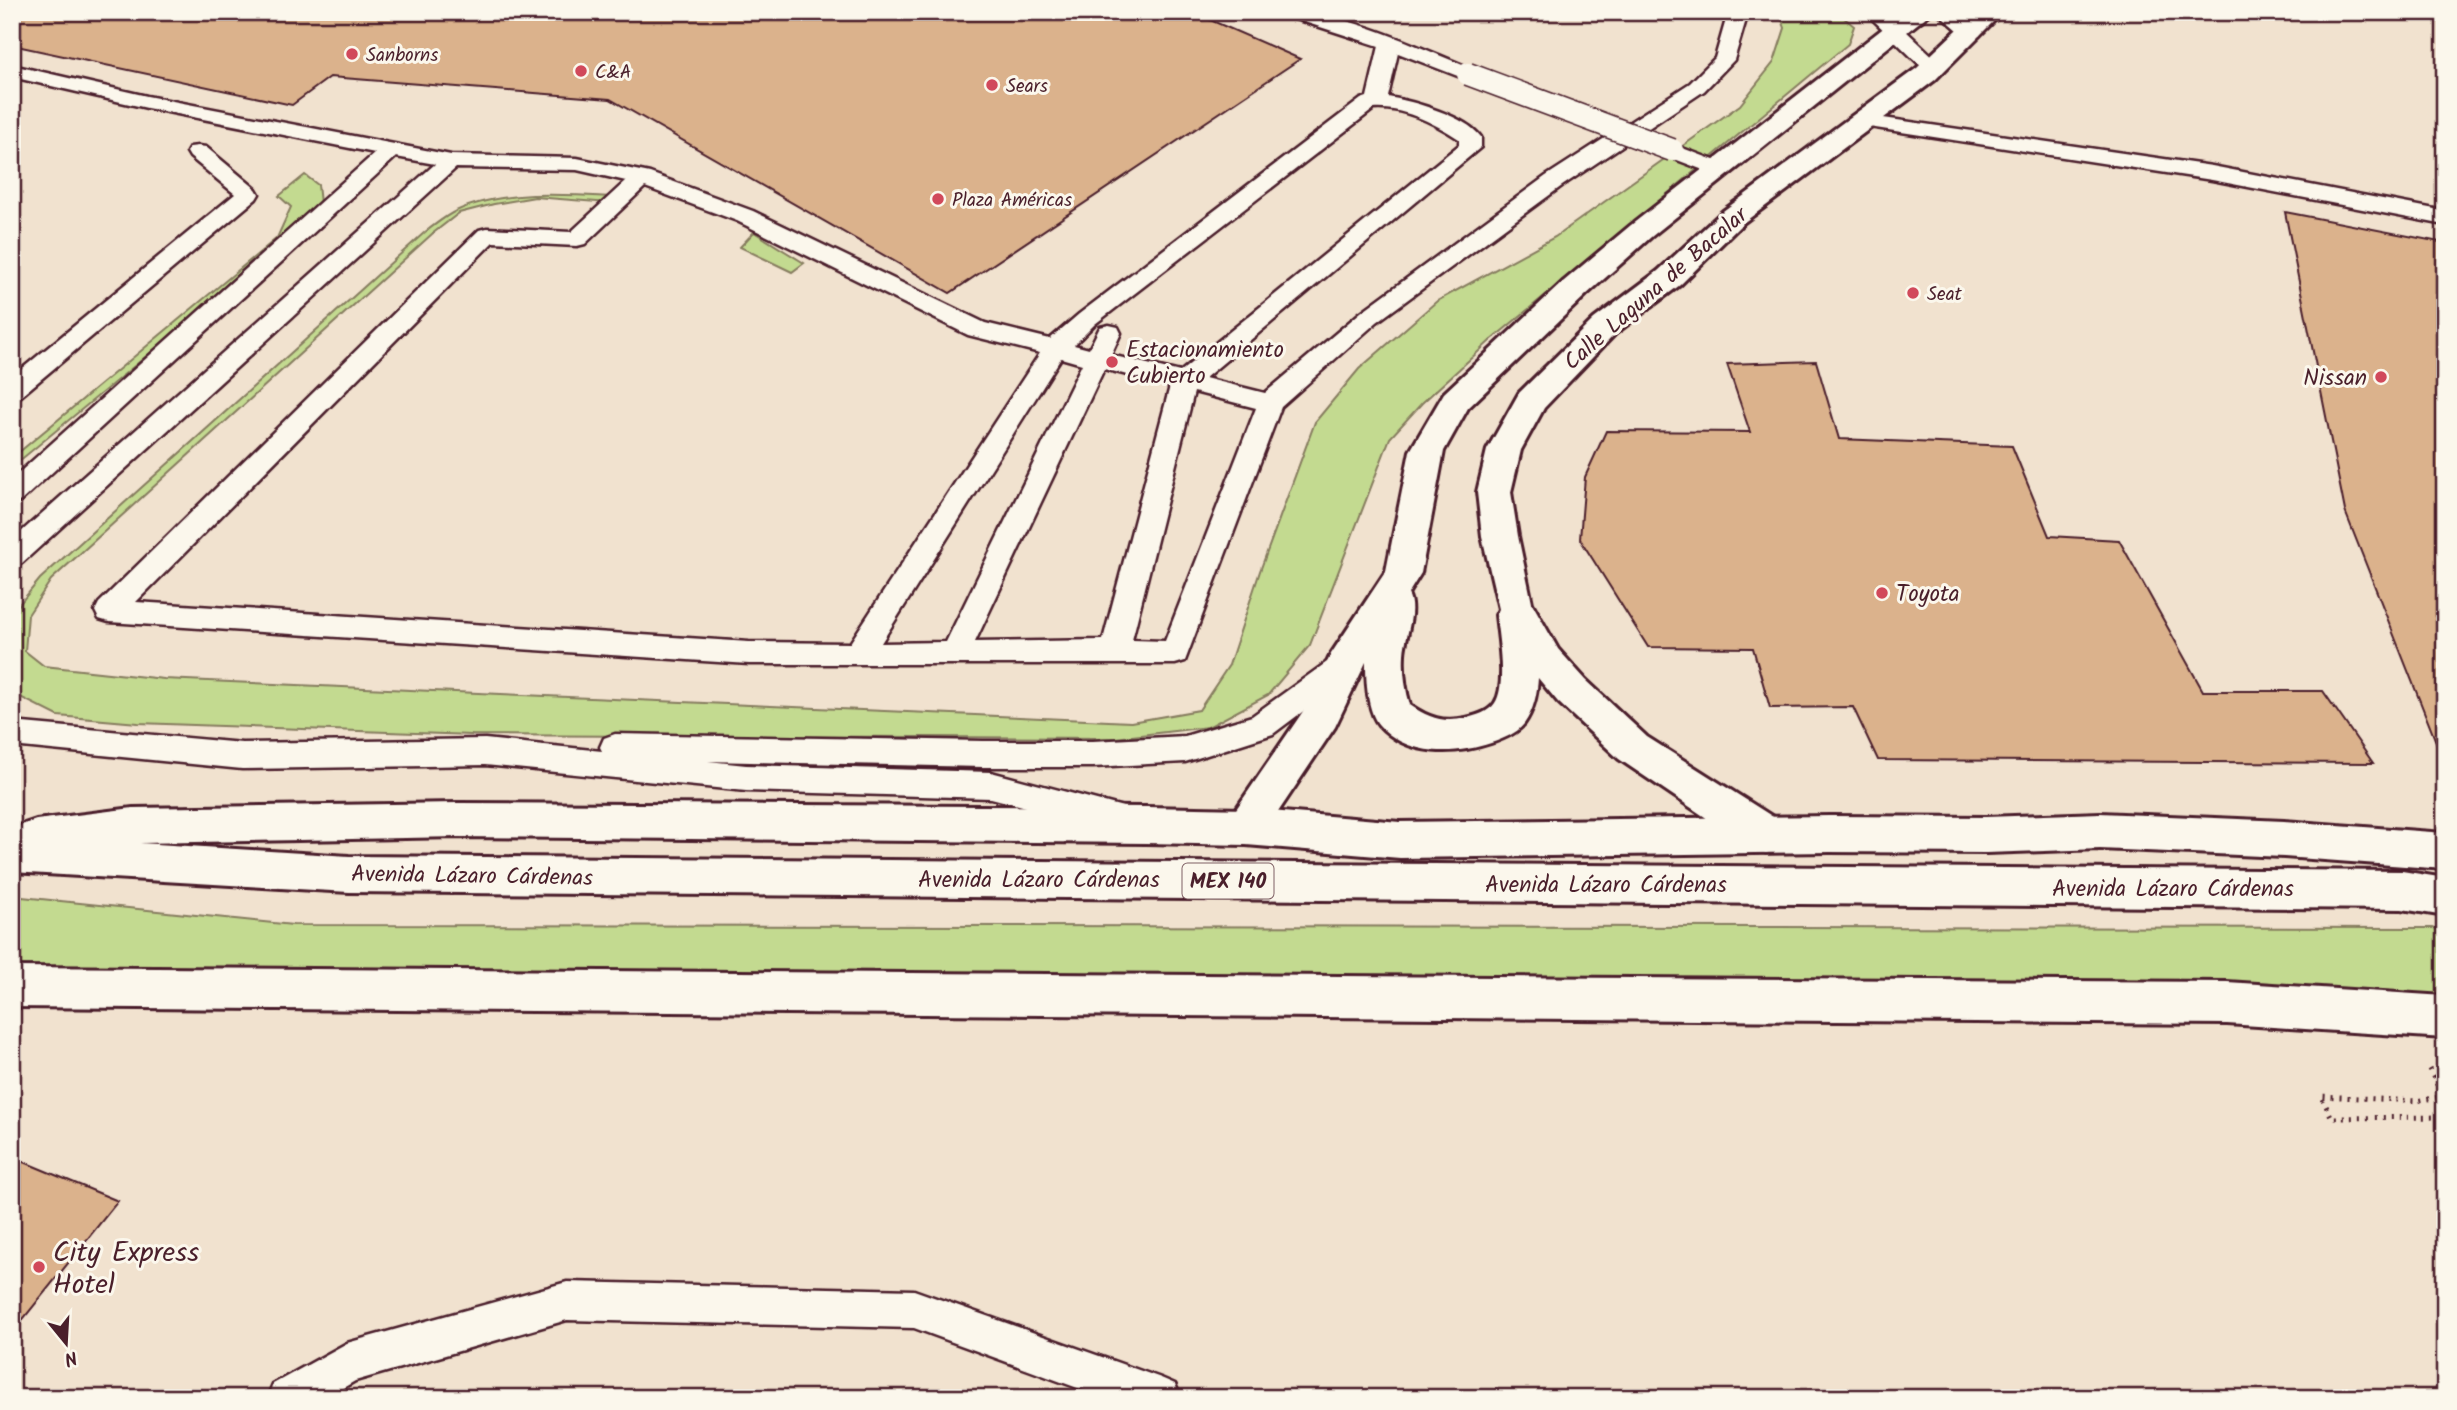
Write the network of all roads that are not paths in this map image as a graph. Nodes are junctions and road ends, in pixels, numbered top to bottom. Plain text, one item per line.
1 (1293, 12) edge
2 (1735, 12) edge
3 (1897, 19) edge
4 (1970, 19) edge
5 (1390, 43) junction
6 (1933, 67) junction
7 (12, 71) edge
8 (1377, 100) junction
9 (1863, 121) junction
10 (392, 149) junction
11 (198, 152) dead end
12 (450, 162) junction
13 (1719, 170) junction
14 (642, 178) junction
15 (2445, 218) edge
16 (1098, 326) junction
17 (1055, 349) junction
18 (1096, 358) junction
19 (1176, 380) junction
20 (12, 390) edge
21 (1270, 403) junction
22 (12, 494) edge
23 (12, 556) edge
24 (1402, 573) junction
25 (1514, 604) junction
26 (1115, 651) junction
27 (956, 653) junction
28 (859, 655) junction
29 (1344, 665) junction
30 (12, 734) edge
31 (485, 752) junction
32 (1146, 825) junction
33 (1246, 827) junction
34 (1766, 835) junction
35 (12, 840) edge
36 (2445, 851) edge
37 (12, 854) edge
38 (2445, 897) edge
39 (12, 986) edge
40 (2445, 1017) edge
41 (287, 1398) edge
42 (1161, 1398) edge

1 - 5 lane
2 - 21 lane
3 - 6 lane
3 - 13 main road, Calle Laguna de Bacalar
4 - 6 main road, Calle Laguna de Bacalar
5 - 8 lane
5 - 13 lane, bridge
6 - 9 main road, Calle Laguna de Bacalar
7 - 10 lane
8 - 16 lane
8 - 19 lane
9 - 15 lane
9 - 25 main road, Calle Laguna de Bacalar
10 - 12 lane
10 - 22 lane
11 - 20 lane
12 - 14 lane
12 - 23 lane
13 - 24 main road, Calle Laguna de Bacalar
14 - 17 lane
14 - 28 lane
16 - 17 lane
16 - 18 lane
16 - 19 lane
17 - 18 lane
17 - 28 lane
18 - 19 lane
18 - 27 lane
19 - 21 lane
19 - 26 lane
21 - 26 lane
24 - 25 main road
24 - 29 main road, Calle Laguna de Bacalar
25 - 34 main road, Calle Laguna de Bacalar
26 - 27 lane
27 - 28 lane
29 - 31 lane
29 - 33 main road, Calle Laguna de Bacalar
30 - 31 lane
31 - 32 lane
32 - 33 main road, Avenida Lázaro Cárdenas
32 - 35 main road, Avenida Lázaro Cárdenas
33 - 34 main road, Avenida Lázaro Cárdenas
34 - 36 main road, Avenida Lázaro Cárdenas
37 - 38 main road, Avenida Lázaro Cárdenas / MEX 140
39 - 40 main road
41 - 42 lane

